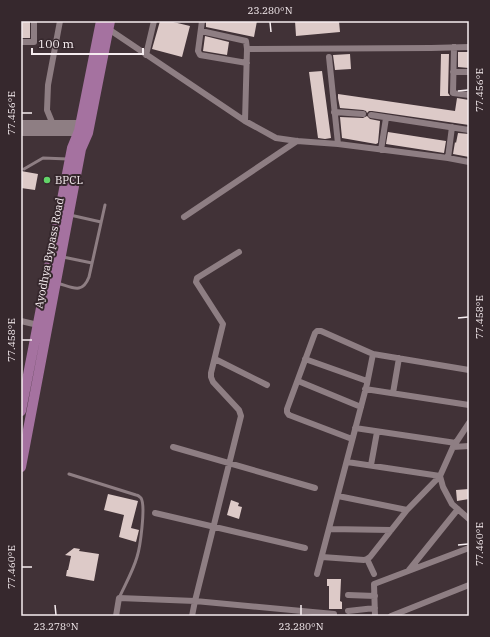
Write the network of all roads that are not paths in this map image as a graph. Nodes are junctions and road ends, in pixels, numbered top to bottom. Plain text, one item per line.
1 (34, 21) edge
2 (60, 21) edge
3 (154, 21) edge
4 (202, 21) edge
5 (105, 24) edge
6 (201, 32) junction
7 (21, 42) edge
8 (454, 47) junction
9 (469, 47) edge
10 (247, 49) junction
11 (146, 55) junction
12 (329, 57) dead end
13 (246, 63) junction
14 (453, 72) junction
15 (469, 72) edge
16 (469, 95) edge
17 (334, 112) junction
18 (363, 114) dead end
19 (371, 115) dead end
20 (386, 118) junction
21 (245, 121) junction
22 (21, 124) edge
23 (53, 124) junction
24 (452, 127) junction
25 (84, 128) junction
26 (469, 130) edge
27 (21, 132) edge
28 (56, 132) junction
29 (297, 141) junction
30 (338, 144) junction
31 (381, 150) junction
32 (448, 158) junction
33 (70, 159) junction
34 (469, 162) edge
35 (24, 169) dead end
36 (105, 205) dead end
37 (64, 214) junction
38 (184, 217) dead end
39 (101, 222) junction
40 (239, 252) dead end
41 (61, 257) junction
42 (92, 263) junction
43 (56, 283) junction
44 (21, 321) edge
45 (38, 325) junction
46 (373, 354) junction
47 (398, 358) junction
48 (215, 359) junction
49 (305, 360) junction
50 (469, 370) edge
51 (367, 380) junction
52 (298, 381) junction
53 (267, 385) dead end
54 (366, 389) junction
55 (393, 393) junction
56 (469, 405) edge
57 (361, 407) junction
58 (21, 411) edge
59 (469, 423) edge
60 (355, 428) junction
61 (377, 432) junction
62 (352, 439) junction
63 (455, 445) junction
64 (469, 446) edge
65 (173, 447) dead end
66 (22, 453) edge
67 (347, 462) junction
68 (230, 463) junction
69 (371, 465) junction
70 (21, 467) edge
71 (69, 474) dead end
72 (440, 476) junction
73 (316, 488) dead end
74 (338, 496) junction
75 (458, 509) junction
76 (407, 510) junction
77 (155, 512) dead end
78 (468, 517) edge
79 (213, 526) junction
80 (329, 529) junction
81 (391, 530) junction
82 (305, 548) dead end
83 (469, 548) edge
84 (322, 558) junction
85 (367, 559) junction
86 (408, 572) junction
87 (317, 574) dead end
88 (374, 574) dead end
89 (469, 585) edge
90 (348, 595) dead end
91 (375, 596) junction
92 (119, 598) junction
93 (195, 601) junction
94 (375, 608) junction
95 (348, 611) dead end
96 (334, 614) dead end
97 (116, 616) edge
98 (192, 616) edge
99 (375, 616) edge
100 (390, 616) edge

1 - 7 street
2 - 23 street
3 - 11 street
4 - 6 street
5 - 11 street
5 - 25 main road, Ayodhya Bypass Road
6 - 10 street
6 - 13 street
8 - 9 street
8 - 10 street
8 - 14 street
10 - 13 street
11 - 21 street
12 - 17 street
13 - 21 street
14 - 15 street
14 - 16 street
17 - 18 street
17 - 30 street
19 - 20 street
20 - 24 street
20 - 31 street
21 - 29 street
22 - 23 street
23 - 25 street
23 - 28 street
24 - 26 street
24 - 32 street
25 - 28 street
25 - 33 main road, Ayodhya Bypass Road
25 - 37 main road, Ayodhya Bypass Road
27 - 28 street
29 - 30 street
29 - 38 street
30 - 31 street
31 - 32 street
32 - 34 street
33 - 35 lane
33 - 37 main road, Ayodhya Bypass Road
36 - 39 lane
37 - 39 lane
37 - 41 main road, Ayodhya Bypass Road
37 - 45 main road, Ayodhya Bypass Road
39 - 42 lane
40 - 48 street
41 - 42 lane
41 - 43 main road, Ayodhya Bypass Road
42 - 43 lane
43 - 66 main road, Ayodhya Bypass Road
44 - 45 street
45 - 58 main road, Ayodhya Bypass Road
46 - 47 street
46 - 49 street
46 - 51 street
47 - 50 street
47 - 55 street
48 - 53 street
48 - 68 street
49 - 51 street
49 - 52 street
51 - 54 street
52 - 57 street
52 - 62 street
54 - 55 street
54 - 57 street
55 - 56 street
57 - 60 street
59 - 63 street
60 - 61 street
60 - 62 street
61 - 63 street
61 - 69 street
62 - 67 street
63 - 64 street
63 - 72 street
65 - 68 street
66 - 70 main road, Ayodhya Bypass Road
67 - 69 street
67 - 74 street
68 - 73 street
68 - 79 street
69 - 72 street
71 - 92 lane
72 - 75 street
72 - 76 street
74 - 76 street
74 - 80 street
75 - 78 street
75 - 86 street
76 - 81 street
77 - 79 street
79 - 82 street
79 - 93 street
80 - 81 street
80 - 84 street
81 - 85 street
83 - 86 street
84 - 85 street
84 - 87 street
85 - 88 street
86 - 91 street
89 - 100 street
90 - 91 street
91 - 94 street
92 - 93 street
92 - 97 street
93 - 96 street
93 - 98 street
94 - 95 street
94 - 99 street

